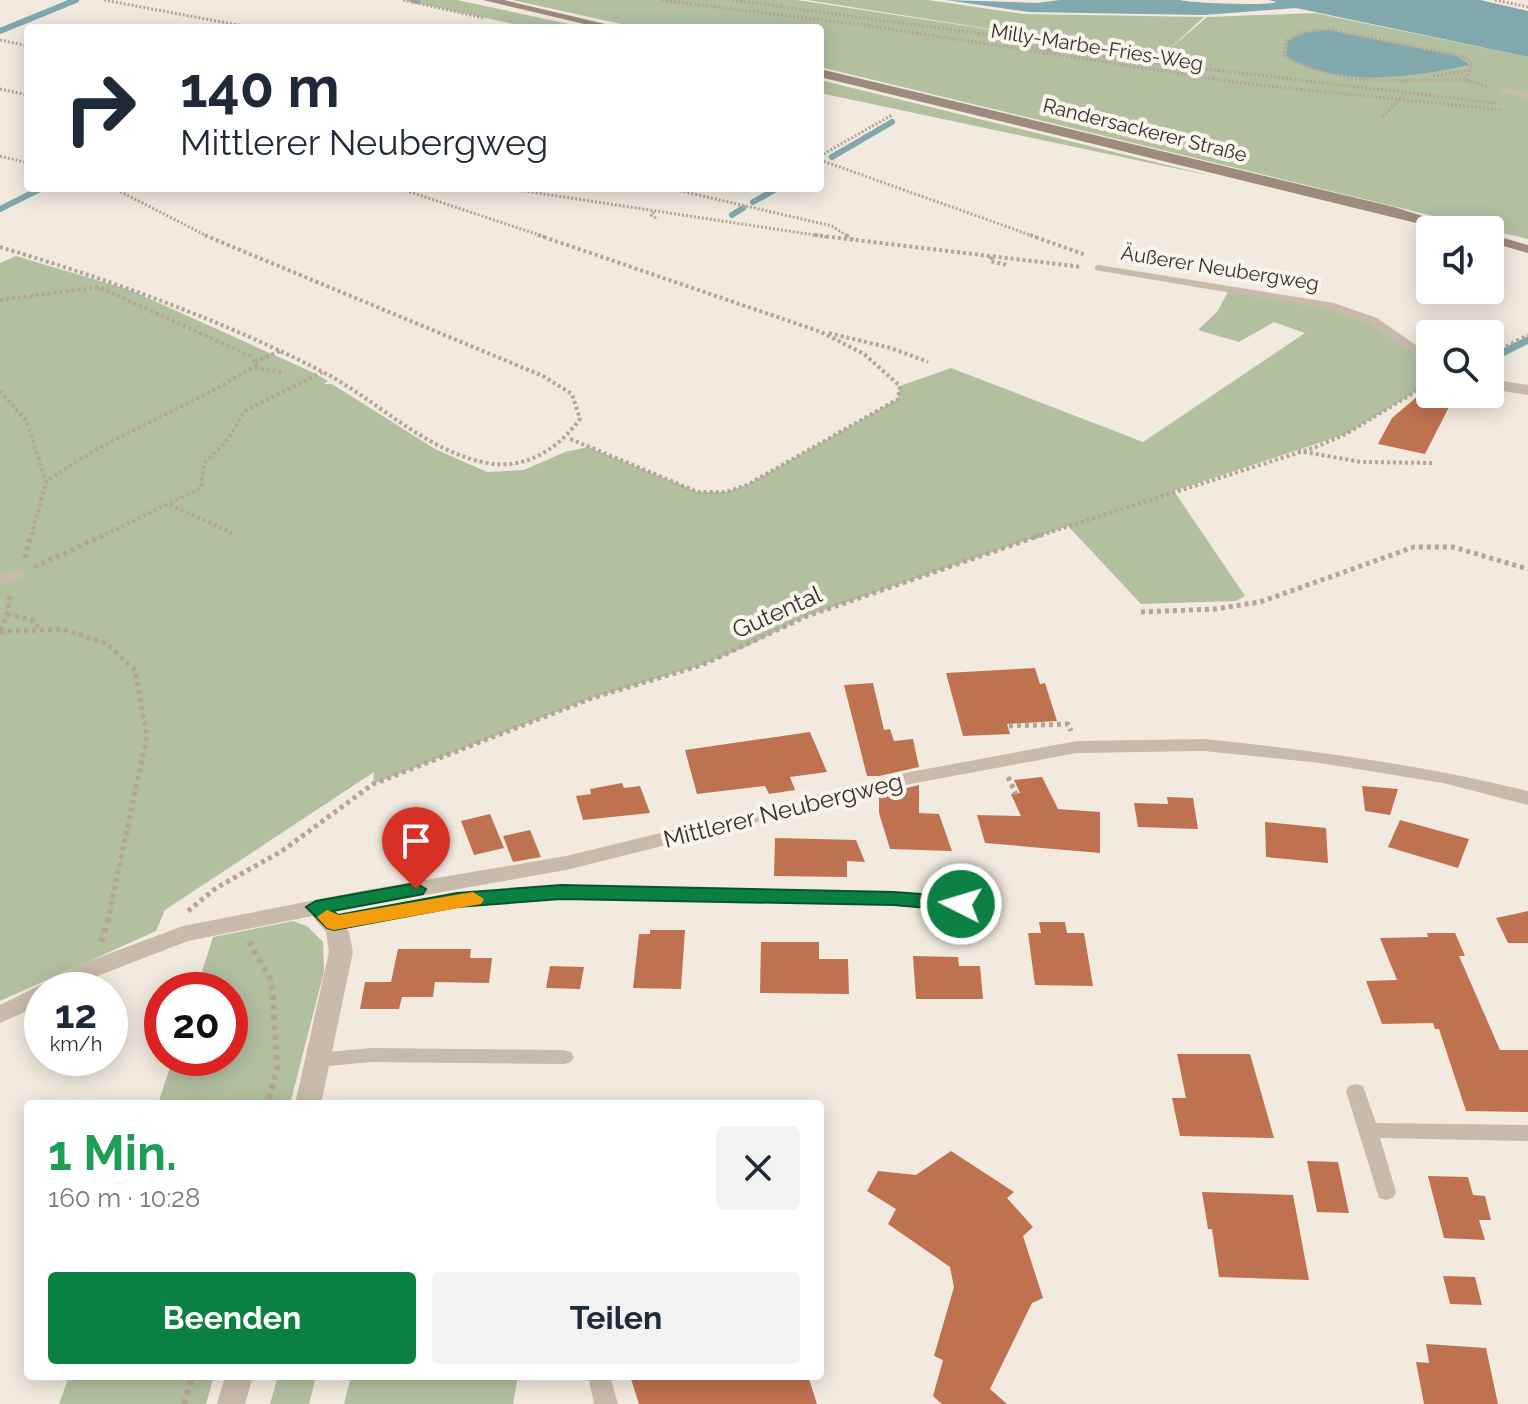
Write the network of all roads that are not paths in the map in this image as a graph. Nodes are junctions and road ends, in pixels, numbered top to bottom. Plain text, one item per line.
1 (489, 0) edge
2 (598, 24) edge
3 (824, 74) edge
4 (1505, 91) road end
5 (1528, 95) edge
6 (1416, 218) edge
7 (1504, 242) edge
8 (1528, 249) edge
9 (1099, 268) road end
10 (1416, 351) edge
11 (1504, 386) edge
12 (1528, 390) edge
13 (18, 573) road end
14 (0, 581) edge
15 (1528, 798) edge
16 (980, 908) dead end
17 (325, 915) junction
18 (86, 972) edge
19 (24, 1003) edge
20 (0, 1015) edge
21 (564, 1057) dead end
22 (317, 1060) junction
23 (1356, 1091) dead end
24 (309, 1100) edge
25 (1367, 1130) junction
26 (1528, 1133) edge
27 (1386, 1192) dead end
28 (238, 1380) edge
29 (600, 1380) edge
30 (231, 1404) edge
31 (606, 1404) edge

1 - 2 main road
3 - 6 main road, Randersackerer Straße
4 - 5 lane
7 - 8 main road
9 - 10 lane, Äußerer Neubergweg
11 - 12 street
13 - 14 lane
15 - 17 street, Mittlerer Neubergweg
16 - 17 lane, Mittlerer Neubergweg
17 - 18 street, Mittlerer Neubergweg
17 - 22 street
19 - 20 street
21 - 22 lane
22 - 24 street
23 - 25 lane
25 - 26 lane
25 - 27 lane
28 - 30 street
29 - 31 lane

